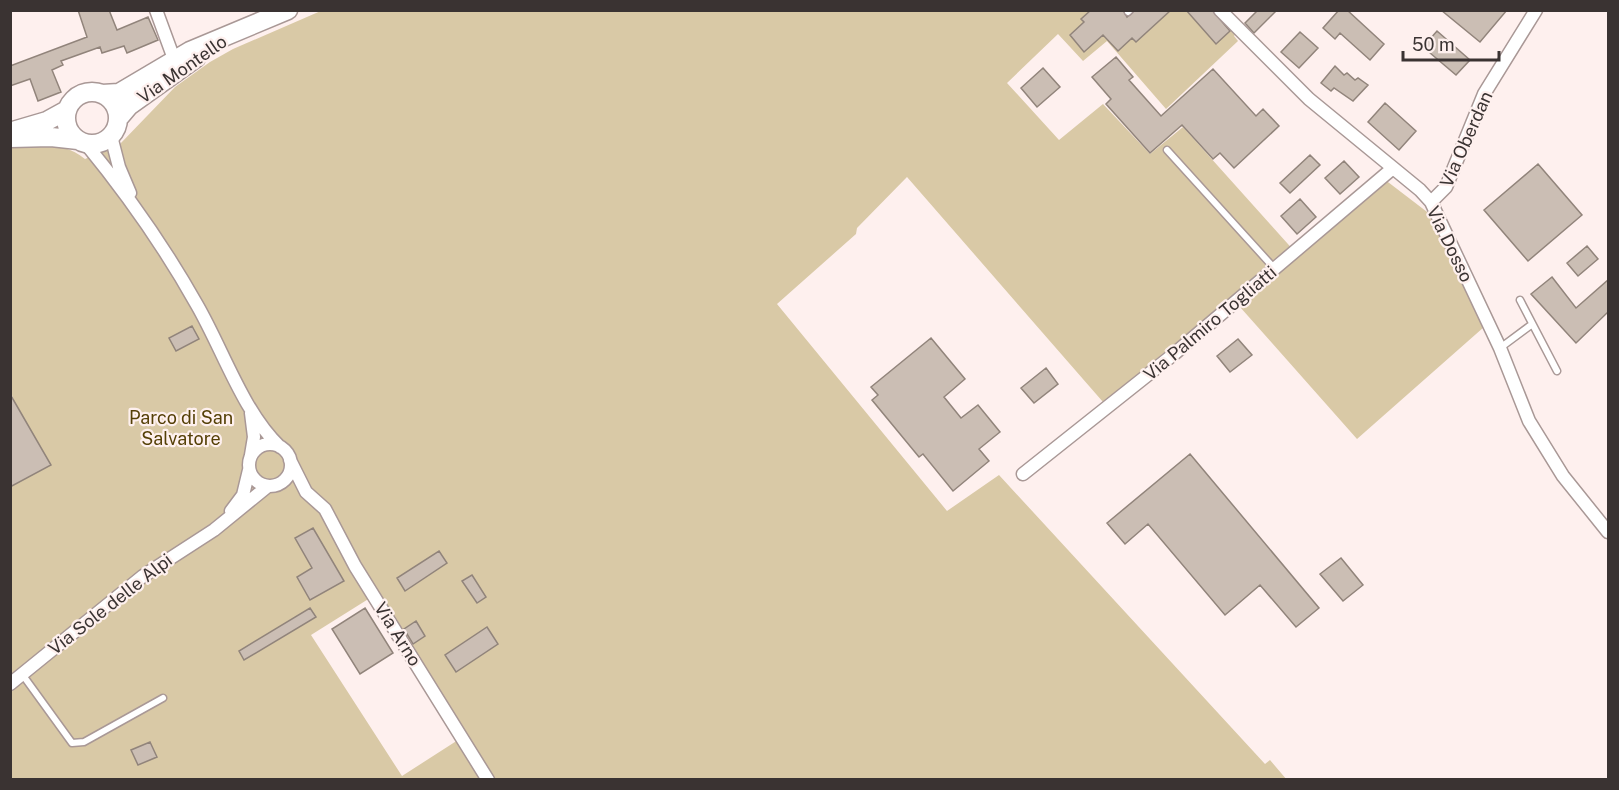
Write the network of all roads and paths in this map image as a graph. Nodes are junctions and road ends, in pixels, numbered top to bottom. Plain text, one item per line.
1 (156, 10) edge
2 (288, 10) edge
3 (1220, 10) edge
4 (1536, 10) edge
5 (236, 33) junction
6 (174, 59) junction
7 (102, 94) junction
8 (67, 110) junction
9 (119, 121) junction
10 (10, 132) edge
11 (10, 138) edge
12 (82, 142) junction
13 (1167, 150) dead end
14 (1393, 168) junction
15 (1431, 202) junction
16 (137, 211) junction
17 (1275, 269) junction
18 (1520, 300) dead end
19 (1532, 325) junction
20 (1500, 348) junction
21 (1557, 371) dead end
22 (247, 400) junction
23 (280, 447) junction
24 (251, 456) junction
25 (290, 460) junction
26 (249, 471) junction
27 (1023, 474) dead end
28 (274, 485) junction
29 (306, 492) junction
30 (214, 530) junction
31 (1608, 532) edge
32 (22, 674) junction
33 (10, 684) edge
34 (163, 698) dead end
35 (489, 780) edge

1 - 6 street
2 - 5 street, Via Montello
3 - 14 street, Via Dosso
4 - 15 street, Via Oberdan
5 - 6 street, Via Montello
5 - 9 street, Via Montello
6 - 7 street, Via Montello
6 - 9 street, Via Montello
7 - 8 street
7 - 9 street
8 - 10 street
8 - 12 street
9 - 12 street
9 - 16 street
11 - 12 street
12 - 16 street
13 - 17 lane
14 - 15 street, Via Dosso
14 - 17 street, Via Palmiro Togliatti
15 - 20 street, Via Dosso
16 - 22 street
17 - 27 street, Via Palmiro Togliatti
18 - 19 lane
19 - 20 lane
19 - 21 lane
20 - 31 street, Via Dosso
22 - 23 street
22 - 24 street
23 - 24 street
23 - 25 street
24 - 26 street
25 - 28 street
25 - 29 street, Via Arno
26 - 28 street
26 - 30 street
28 - 29 street, Via Arno
28 - 30 street
29 - 35 street, Via Arno
30 - 32 street, Via Sole delle Alpi
32 - 33 street, Via Sole delle Alpi
32 - 34 lane

